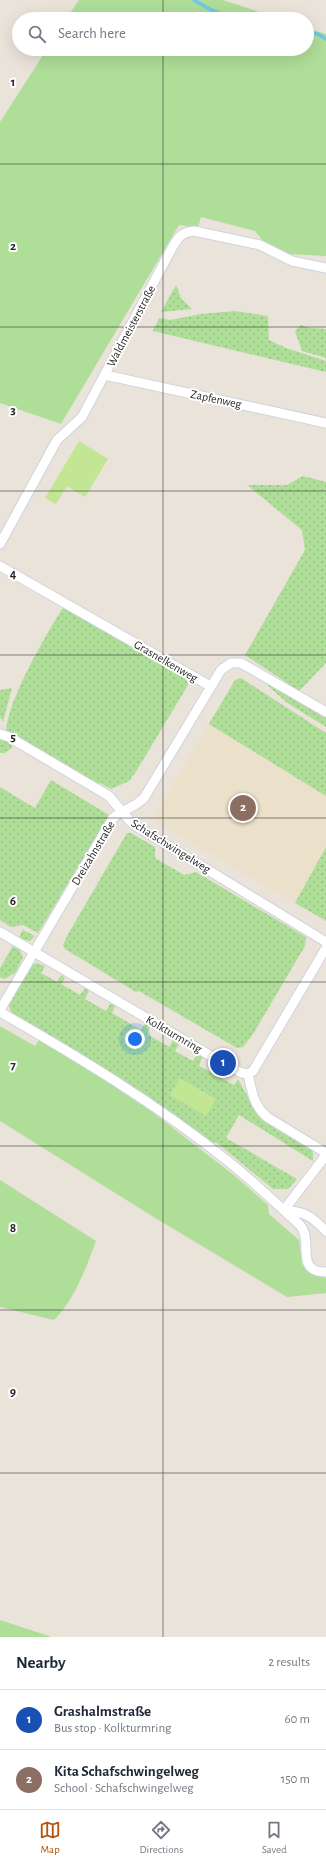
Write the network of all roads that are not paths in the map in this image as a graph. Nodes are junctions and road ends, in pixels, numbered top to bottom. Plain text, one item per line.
1 (326, 268) edge
2 (105, 375) junction
3 (326, 423) edge
4 (0, 544) edge
5 (0, 566) edge
6 (210, 686) junction
7 (326, 712) edge
8 (0, 734) edge
9 (121, 811) junction
10 (0, 932) edge
11 (326, 942) edge
12 (326, 948) edge
13 (34, 951) junction
14 (0, 1011) edge
15 (248, 1074) junction
16 (326, 1154) edge
17 (284, 1210) junction
18 (326, 1231) edge
19 (326, 1272) edge

1 - 2 street, Waldmeisterstraße
2 - 3 street, Zapfenweg
2 - 4 street, Waldmeisterstraße
5 - 6 street, Grasnelkenweg
6 - 7 street, Grasnelkenweg
6 - 9 street, Dreizahnstraße
8 - 9 street, Schafschwingelweg
9 - 11 street, Schafschwingelweg
9 - 13 street, Dreizahnstraße
10 - 13 street, Kolkturmring
12 - 15 street
13 - 14 street, Dreizahnstraße
13 - 15 street, Kolkturmring
14 - 17 street
15 - 16 street
16 - 17 street
17 - 18 street
17 - 19 street

